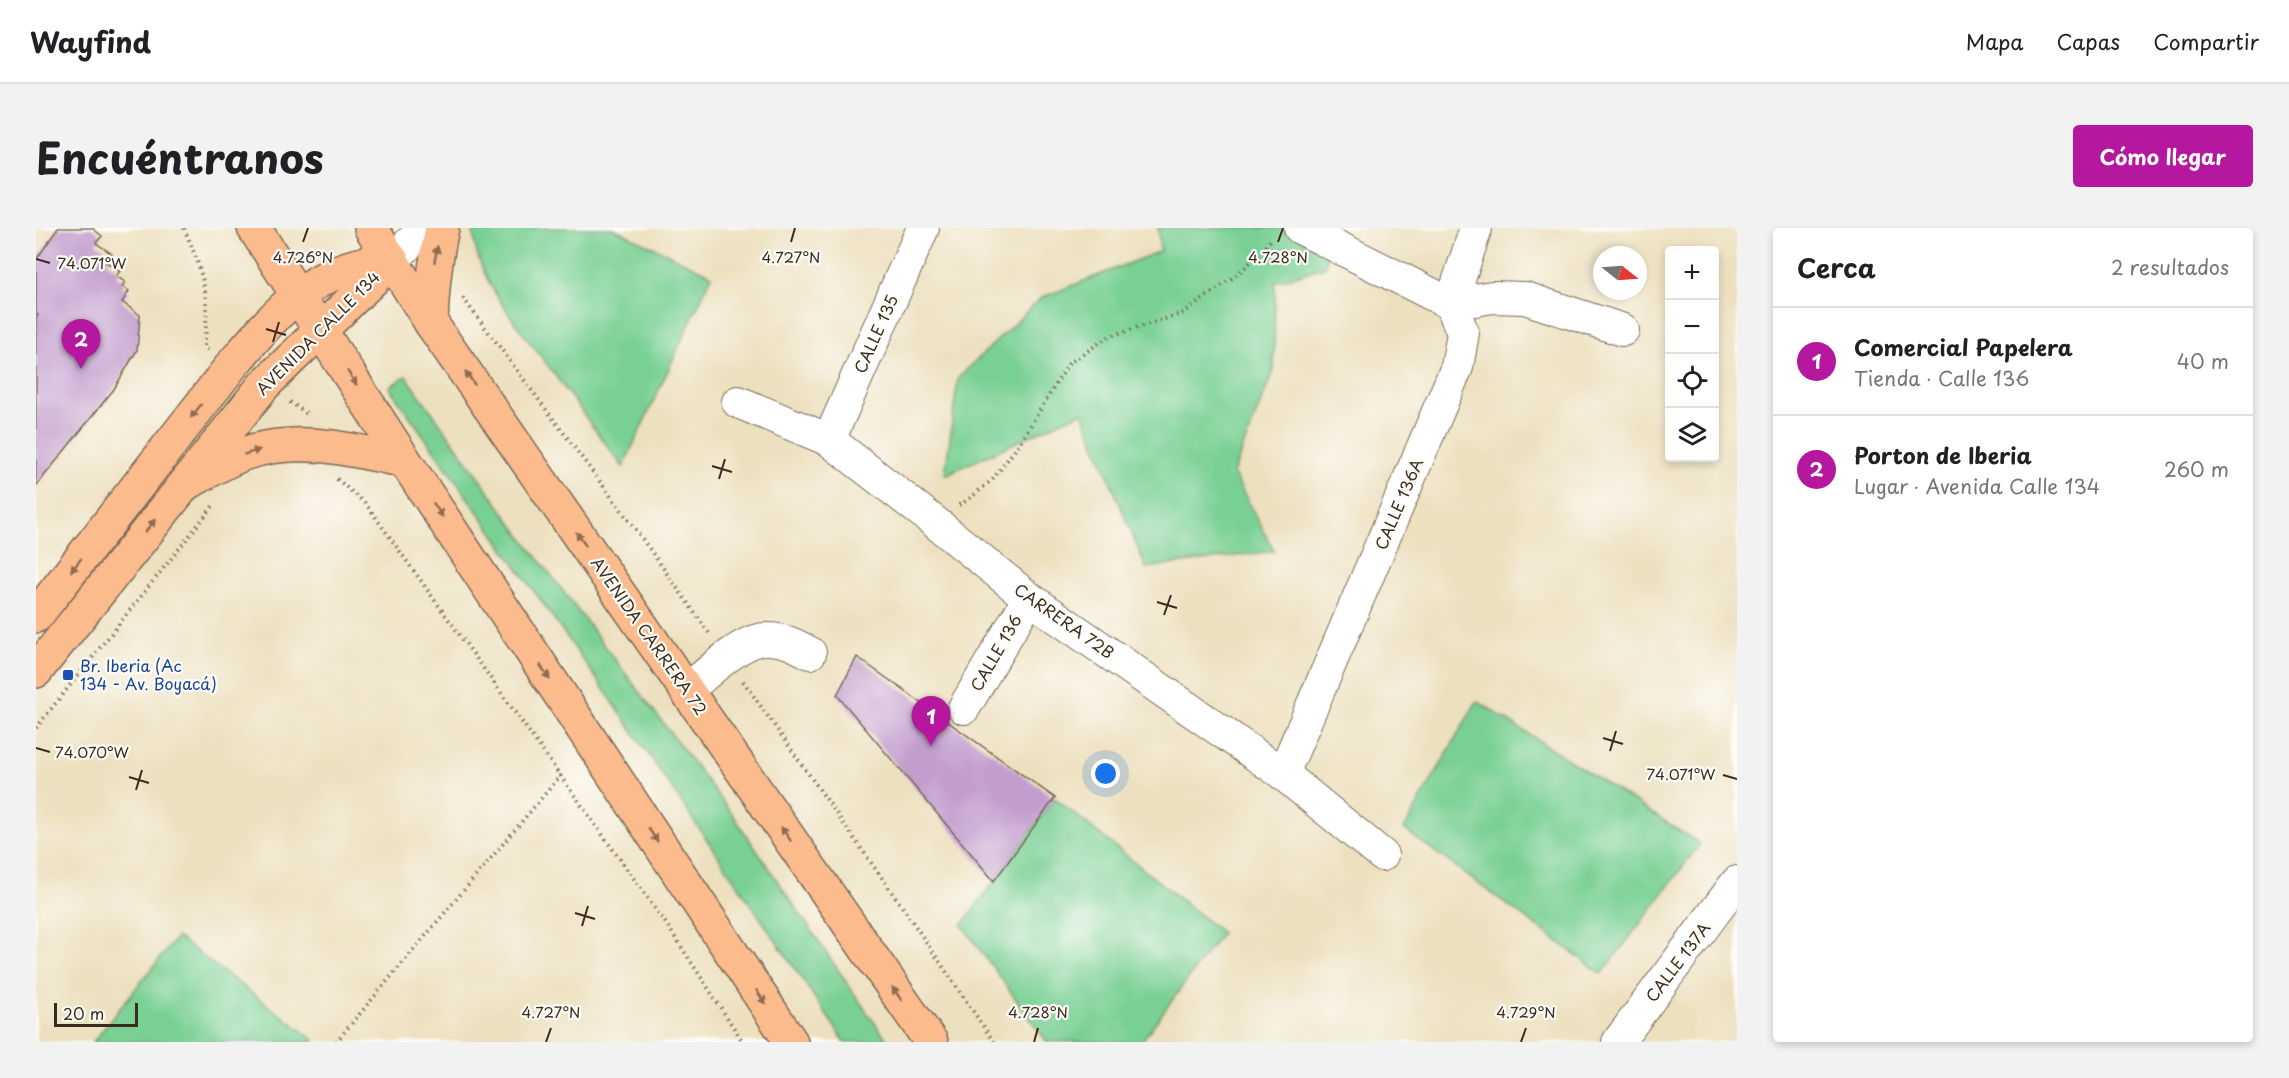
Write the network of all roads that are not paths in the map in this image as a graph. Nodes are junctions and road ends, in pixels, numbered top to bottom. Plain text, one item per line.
1 (254, 228) edge
2 (371, 228) edge
3 (424, 228) edge
4 (442, 228) edge
5 (923, 228) edge
6 (1476, 228) edge
7 (1287, 232) edge
8 (392, 261) junction
9 (298, 296) junction
10 (1451, 304) junction
11 (431, 323) junction
12 (320, 329) junction
13 (1623, 330) dead end
14 (738, 402) dead end
15 (829, 440) junction
16 (405, 461) junction
17 (181, 487) junction
18 (1029, 598) junction
19 (36, 616) edge
20 (810, 653) dead end
21 (36, 671) edge
22 (686, 690) junction
23 (964, 708) dead end
24 (1283, 774) junction
25 (1382, 855) dead end
26 (1737, 882) edge
27 (790, 1042) edge
28 (931, 1042) edge
29 (1618, 1042) edge

1 - 9 main road
2 - 8 main road, AVENIDA CARRERA 72
3 - 8 street
11 -> 4 main road
5 - 15 street, CALLE 135
6 - 10 street
7 - 10 street
8 - 9 main road, AVENIDA CALLE 134
8 - 11 main road, AVENIDA CARRERA 72
8 - 12 main road, AVENIDA CALLE 134
9 - 12 main road
9 -> 19 main road, AVENIDA CALLE 134
10 - 13 street
10 - 24 street, CALLE 136A
22 -> 11 main road, AVENIDA CARRERA 72
12 -> 16 main road
12 - 17 main road, AVENIDA CALLE 134
14 - 15 street, CARRERA 72B
15 - 18 street, CARRERA 72B
17 -> 16 main road
16 -> 27 main road
21 -> 17 main road, AVENIDA CALLE 134
18 - 23 street, CALLE 136
18 - 24 street, CARRERA 72B
20 - 22 street
28 -> 22 main road, AVENIDA CARRERA 72
24 - 25 street, CARRERA 72B
26 - 29 street, CALLE 137A

